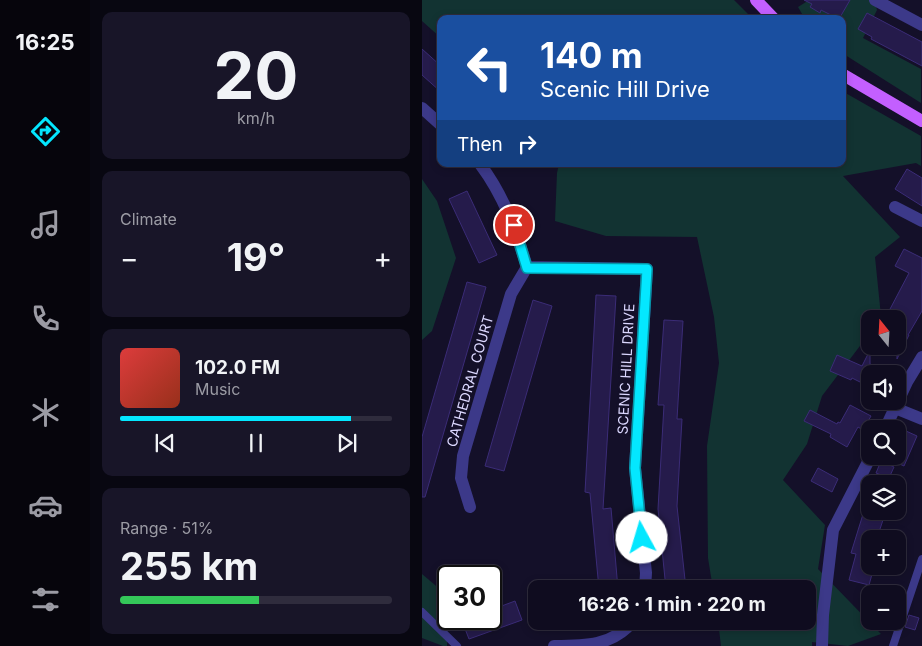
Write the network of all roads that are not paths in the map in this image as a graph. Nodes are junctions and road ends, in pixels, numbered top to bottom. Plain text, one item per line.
1 (756, 0) edge
2 (875, 0) edge
3 (770, 15) edge
4 (922, 25) edge
5 (846, 76) edge
6 (422, 108) edge
7 (437, 121) edge
8 (922, 121) edge
9 (482, 167) edge
10 (895, 207) dead end
11 (922, 221) edge
12 (527, 268) junction
13 (922, 357) edge
14 (906, 384) edge
15 (900, 410) edge
16 (922, 419) edge
17 (866, 465) edge
18 (470, 507) dead end
19 (922, 559) edge
20 (646, 580) edge
21 (422, 612) edge
22 (627, 630) edge
23 (457, 646) edge
24 (554, 646) edge
25 (822, 646) edge
26 (893, 646) edge

1 - 3 main road
2 - 4 street
5 - 8 main road
6 - 7 street
9 - 12 street
10 - 11 street
12 - 18 street, CATHEDRAL COURT
12 - 20 street, SCENIC HILL DRIVE
13 - 14 street
15 - 16 street
17 - 25 street
19 - 26 lane
21 - 23 lane
22 - 24 street

